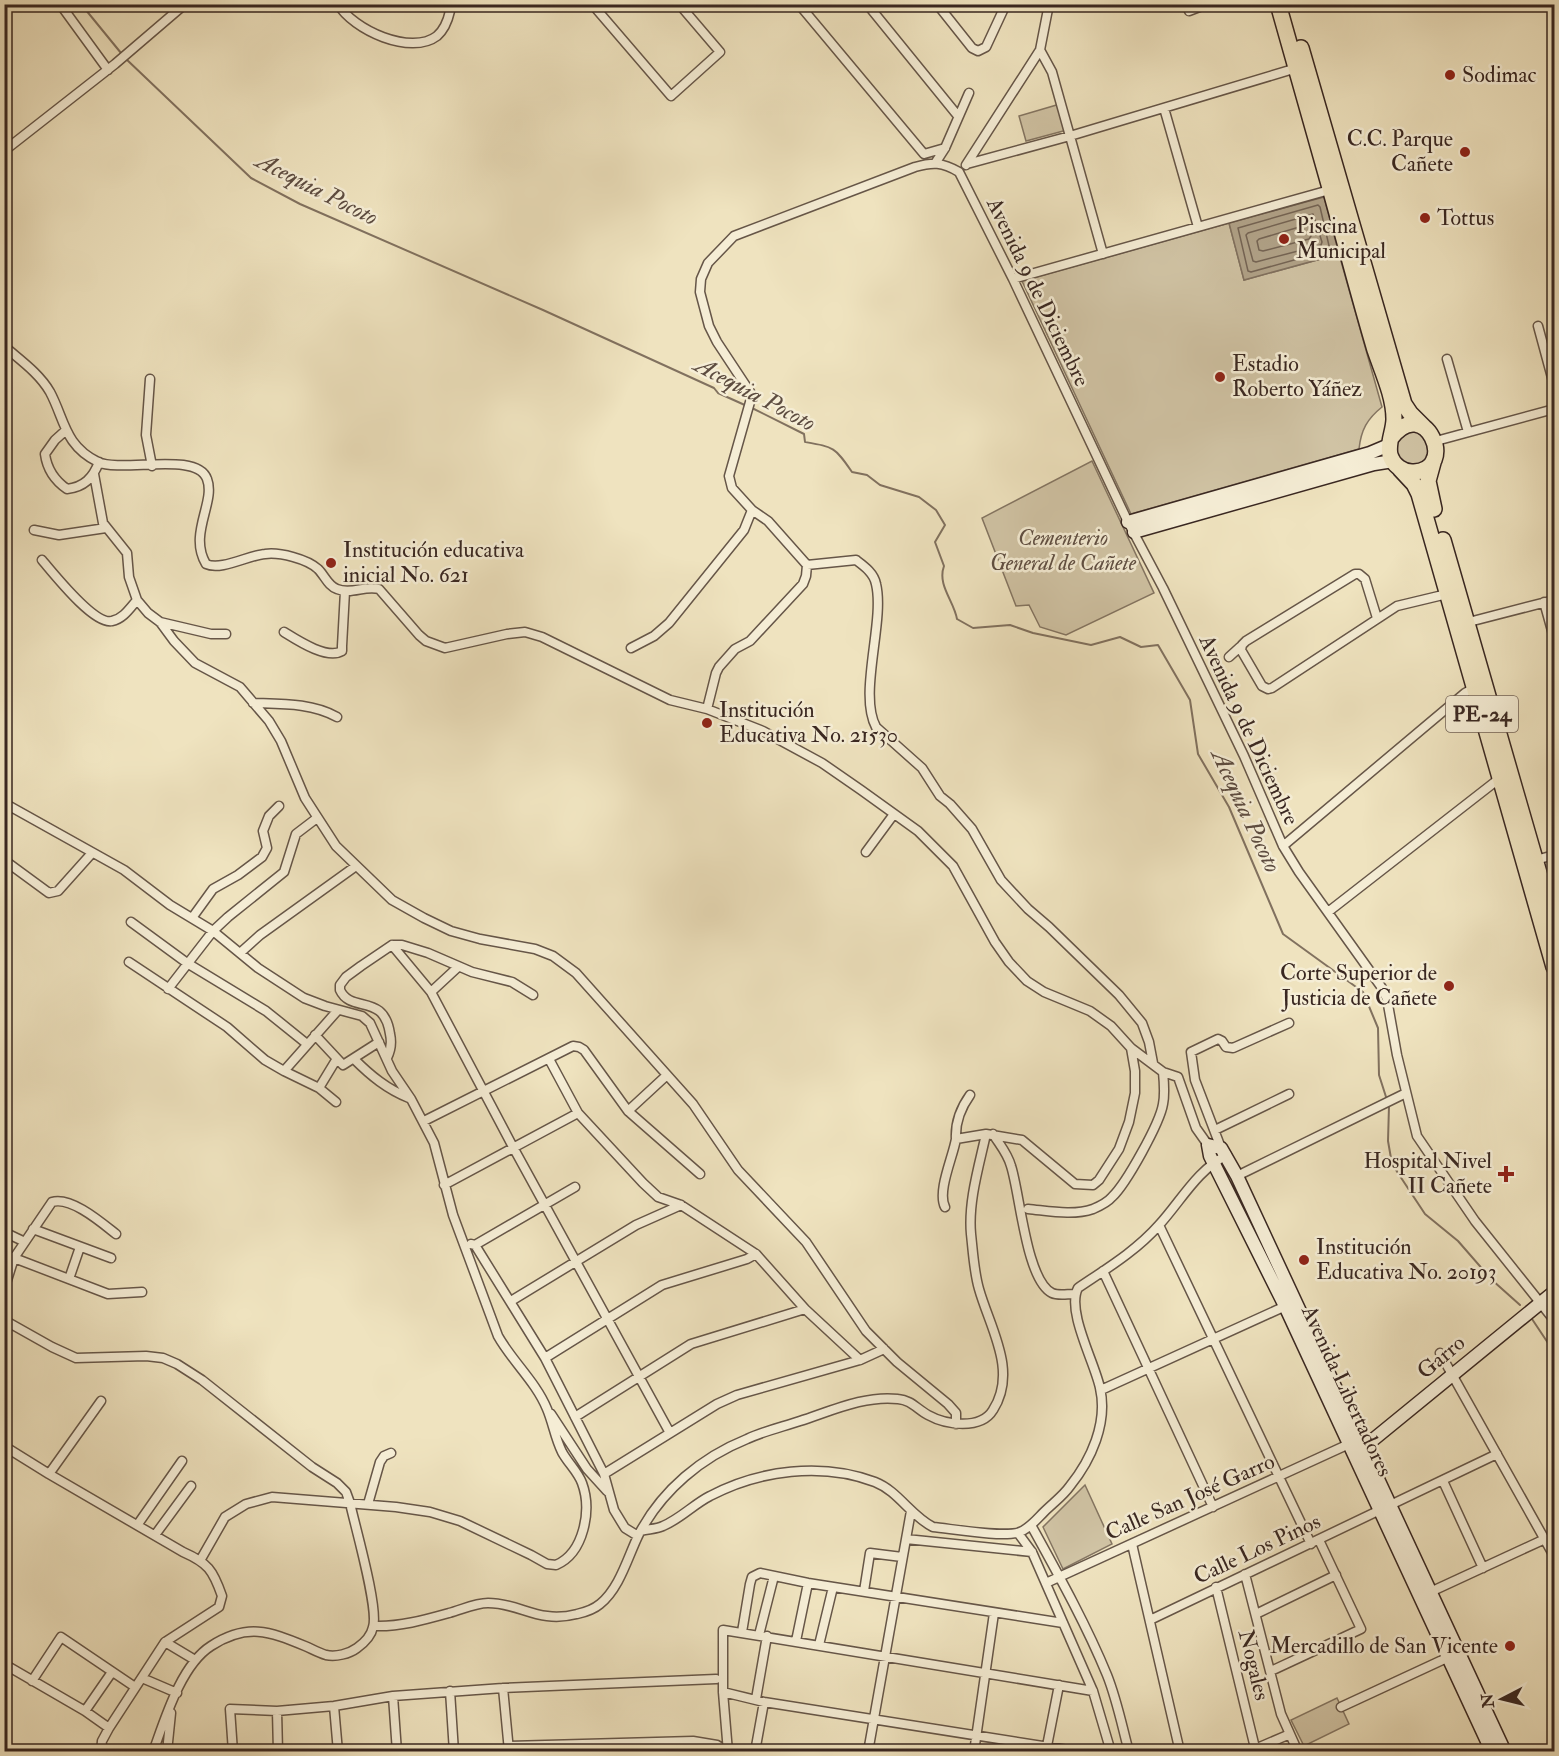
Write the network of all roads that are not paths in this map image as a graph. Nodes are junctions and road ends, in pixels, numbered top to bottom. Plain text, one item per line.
1 (60, 4) edge
2 (185, 4) edge
3 (338, 4) edge
4 (393, 4) edge
5 (406, 4) edge
6 (592, 4) edge
7 (679, 4) edge
8 (805, 4) edge
9 (867, 4) edge
10 (937, 4) edge
11 (1006, 4) edge
12 (1049, 4) edge
13 (1207, 4) edge
14 (1278, 4) edge
15 (1288, 4) edge
16 (1189, 10) dead end
17 (450, 11) dead end
18 (1040, 50) junction
19 (112, 67) junction
20 (1301, 67) junction
21 (969, 93) dead end
22 (1164, 108) junction
23 (958, 116) junction
24 (1070, 136) junction
25 (945, 148) junction
26 (4, 151) edge
27 (936, 162) junction
28 (967, 164) junction
29 (959, 172) junction
30 (1336, 189) junction
31 (1198, 228) junction
32 (1102, 254) junction
33 (1013, 279) junction
34 (1538, 326) dead end
35 (4, 346) edge
36 (1447, 359) dead end
37 (150, 379) dead end
38 (1554, 385) edge
39 (1554, 409) edge
40 (1426, 428) junction
41 (65, 431) junction
42 (1468, 432) junction
43 (1436, 441) junction
44 (1390, 442) junction
45 (1434, 459) junction
46 (99, 462) junction
47 (1395, 464) junction
48 (152, 465) junction
49 (94, 474) junction
50 (752, 510) junction
51 (1131, 527) junction
52 (106, 528) junction
53 (34, 530) dead end
54 (42, 560) dead end
55 (807, 565) junction
56 (345, 591) junction
57 (1447, 594) junction
58 (136, 600) junction
59 (1554, 600) edge
60 (1544, 602) junction
61 (1377, 618) junction
62 (160, 622) junction
63 (1462, 624) junction
64 (284, 632) dead end
65 (226, 634) dead end
66 (1554, 638) edge
67 (1240, 647) junction
68 (631, 648) dead end
69 (1229, 657) dead end
70 (1474, 688) junction
71 (253, 703) junction
72 (707, 709) junction
73 (337, 717) dead end
74 (1500, 778) junction
75 (4, 803) edge
76 (279, 806) dead end
77 (894, 814) junction
78 (317, 818) junction
79 (1283, 846) junction
80 (866, 852) dead end
81 (92, 853) junction
82 (1554, 855) edge
83 (4, 860) edge
84 (1530, 862) junction
85 (356, 866) junction
86 (1328, 912) junction
87 (192, 918) junction
88 (131, 922) dead end
89 (1554, 925) edge
90 (213, 931) junction
91 (392, 945) junction
92 (240, 953) junction
93 (129, 962) dead end
94 (187, 963) junction
95 (458, 967) junction
96 (1554, 967) edge
97 (168, 989) junction
98 (431, 992) junction
99 (533, 995) dead end
100 (338, 1010) junction
101 (1289, 1023) dead end
102 (315, 1035) junction
103 (379, 1042) junction
104 (307, 1044) junction
105 (1131, 1048) junction
106 (387, 1058) junction
107 (354, 1059) junction
108 (549, 1059) junction
109 (336, 1060) junction
110 (1153, 1063) junction
111 (284, 1071) junction
112 (1165, 1072) junction
113 (666, 1075) junction
114 (319, 1088) junction
115 (482, 1090) junction
116 (1406, 1093) junction
117 (1288, 1094) dead end
118 (970, 1095) dead end
119 (411, 1099) junction
120 (336, 1102) dead end
121 (628, 1111) junction
122 (578, 1113) junction
123 (423, 1120) junction
124 (1215, 1130) junction
125 (989, 1134) junction
126 (957, 1139) junction
127 (1208, 1145) junction
128 (513, 1147) junction
129 (1224, 1152) junction
130 (1213, 1162) junction
131 (700, 1174) dead end
132 (1237, 1176) junction
133 (444, 1185) junction
134 (575, 1187) dead end
135 (544, 1204) junction
136 (681, 1205) junction
137 (945, 1207) dead end
138 (1028, 1209) dead end
139 (1159, 1225) junction
140 (33, 1229) junction
141 (4, 1232) edge
142 (117, 1234) dead end
143 (25, 1242) junction
144 (463, 1243) junction
145 (475, 1245) junction
146 (80, 1247) junction
147 (756, 1254) junction
148 (4, 1257) edge
149 (14, 1258) junction
150 (111, 1258) dead end
151 (575, 1261) junction
152 (1103, 1271) junction
153 (69, 1279) junction
154 (4, 1290) edge
155 (142, 1292) dead end
156 (1554, 1292) edge
157 (1074, 1294) junction
158 (511, 1301) junction
159 (1540, 1302) junction
160 (1290, 1304) junction
161 (805, 1309) junction
162 (607, 1318) junction
163 (4, 1320) edge
164 (1554, 1320) edge
165 (1213, 1339) junction
166 (884, 1349) junction
167 (1440, 1353) dead end
168 (545, 1358) junction
169 (861, 1360) junction
170 (1148, 1369) junction
171 (1453, 1375) junction
172 (639, 1376) junction
173 (1101, 1390) junction
174 (100, 1401) dead end
175 (547, 1408) junction
176 (575, 1417) junction
177 (956, 1424) junction
178 (670, 1432) junction
179 (4, 1446) edge
180 (1355, 1449) junction
181 (391, 1453) dead end
182 (1497, 1454) junction
183 (182, 1461) dead end
184 (49, 1474) junction
185 (604, 1474) junction
186 (1279, 1477) junction
187 (1443, 1481) junction
188 (191, 1486) dead end
189 (607, 1491) junction
190 (350, 1503) junction
191 (368, 1504) junction
192 (1213, 1507) junction
193 (1385, 1508) junction
194 (911, 1511) junction
195 (138, 1524) junction
196 (1031, 1525) junction
197 (639, 1533) junction
198 (1018, 1533) junction
199 (155, 1535) junction
200 (906, 1539) junction
201 (1545, 1539) junction
202 (1315, 1542) junction
203 (1132, 1544) junction
204 (1032, 1552) junction
205 (1554, 1556) edge
206 (902, 1557) junction
207 (201, 1559) junction
208 (1483, 1568) junction
209 (1245, 1574) junction
210 (1336, 1575) junction
211 (774, 1576) junction
212 (1059, 1576) junction
213 (1046, 1582) junction
214 (808, 1583) junction
215 (833, 1587) junction
216 (1216, 1587) junction
217 (864, 1591) junction
218 (1425, 1594) junction
219 (897, 1596) junction
220 (994, 1613) junction
221 (1256, 1614) junction
222 (1149, 1620) junction
223 (1063, 1623) junction
224 (374, 1626) junction
225 (742, 1632) junction
226 (763, 1635) junction
227 (796, 1641) junction
228 (165, 1642) junction
229 (819, 1645) junction
230 (1454, 1655) junction
231 (886, 1656) junction
232 (195, 1660) junction
233 (4, 1664) edge
234 (1271, 1671) junction
235 (112, 1672) junction
236 (987, 1673) junction
237 (142, 1678) junction
238 (716, 1679) dead end
239 (32, 1681) junction
240 (1059, 1685) junction
241 (135, 1687) junction
242 (503, 1688) junction
243 (450, 1691) junction
244 (1094, 1691) junction
245 (723, 1692) junction
246 (177, 1693) junction
247 (393, 1696) junction
248 (760, 1700) junction
249 (171, 1703) junction
250 (334, 1706) junction
251 (1341, 1707) dead end
252 (85, 1711) junction
253 (277, 1711) junction
254 (874, 1719) junction
255 (109, 1728) junction
256 (1290, 1734) junction
257 (977, 1735) junction
258 (1047, 1746) junction
259 (509, 1749) edge
260 (1253, 1751) edge
261 (100, 1752) edge
262 (153, 1752) edge
263 (167, 1752) edge
264 (233, 1752) edge
265 (278, 1752) edge
266 (338, 1752) edge
267 (397, 1752) edge
268 (454, 1752) edge
269 (728, 1752) edge
270 (755, 1752) edge
271 (868, 1752) edge
272 (974, 1752) edge
273 (1082, 1752) edge
274 (1111, 1752) edge
275 (1129, 1752) edge
276 (1180, 1752) edge
277 (1298, 1752) edge
278 (1492, 1752) edge
279 (1505, 1752) edge

1 - 19 street
2 - 19 street
3 - 17 street
4 - 5 street
6 - 7 street
8 - 25 street
9 - 23 street
10 - 11 street
12 - 18 street
13 - 16 street
14 - 20 highway
15 - 20 highway
18 - 24 street
18 - 28 street
19 - 26 street
20 - 22 street
20 - 30 highway
21 - 23 street
22 - 24 street
22 - 31 street
23 - 25 street
24 - 28 street
24 - 32 street
25 - 27 street
27 - 29 street
27 - 50 street
28 - 29 street
29 - 33 street, Avenida 9 de Diciembre
30 - 31 street
30 - 40 highway
30 - 44 highway
31 - 32 street
32 - 33 street
33 - 51 street, Avenida 9 de Diciembre
34 - 38 street
35 - 41 street
36 - 42 street
37 - 48 street
39 - 42 street
40 - 43 highway
40 - 44 highway
41 - 46 street
41 - 49 street
42 - 43 street
43 - 45 highway
44 - 47 highway
44 - 51 street
45 - 47 highway
45 - 63 highway, PE-24
46 - 48 street
46 - 49 street
47 - 51 street
47 - 57 highway, PE-24
48 - 56 street
49 - 52 street
50 - 55 street
50 - 68 street
51 - 79 street, Avenida 9 de Diciembre
52 - 53 street
52 - 58 street
54 - 58 street
55 - 72 street
55 - 110 street
56 - 64 street
56 - 72 street
57 - 61 street
57 - 63 highway, PE-24
58 - 62 street
59 - 60 street
60 - 63 street
60 - 66 street
61 - 67 street
61 - 67 street
62 - 65 street
62 - 71 street
63 - 70 highway, PE-24
63 - 84 highway, PE-24
67 - 69 street
70 - 74 highway, PE-24
70 - 79 street
71 - 73 street
71 - 78 street
72 - 77 street
74 - 84 highway, PE-24
74 - 86 street
75 - 81 street
76 - 87 street
77 - 80 street
77 - 105 street
78 - 85 street
78 - 90 street
79 - 86 street, Avenida 9 de Diciembre
81 - 83 street
81 - 87 street
82 - 84 street
84 - 89 highway, PE-24
84 - 96 highway, PE-24
85 - 92 street
85 - 113 street
86 - 116 street, Avenida 9 de Diciembre
87 - 90 street
88 - 94 street
90 - 92 street
90 - 94 street
91 - 95 street
91 - 98 street
91 - 106 street
92 - 100 street
93 - 97 street
94 - 97 street
94 - 104 street
95 - 98 street
95 - 99 street
97 - 111 street
98 - 115 street
100 - 102 street
100 - 103 street
101 - 124 street
102 - 104 street
102 - 109 street
103 - 106 street
103 - 107 street
104 - 111 street
105 - 110 street
105 - 125 street
106 - 119 street
107 - 109 street
107 - 119 street
108 - 115 street
108 - 121 street
108 - 122 street
109 - 114 street
110 - 112 street
111 - 114 street
112 - 127 street
112 - 138 street
113 - 121 street
113 - 166 street
114 - 120 street
115 - 123 street
115 - 128 street
116 - 132 street
116 - 159 street, Avenida 9 de Diciembre
117 - 124 street
118 - 126 street
119 - 123 street
121 - 131 street
122 - 128 street
122 - 136 street
123 - 133 street
124 - 129 street
125 - 126 street
125 - 157 street
125 - 177 street
126 - 137 street
127 - 129 street
127 - 130 street, Avenida Libertadores
128 - 133 street
128 - 135 street
129 - 130 street
129 - 132 street, Avenida Libertadores
130 - 139 street
130 - 160 street, Avenida Libertadores
132 - 160 street, Avenida Libertadores
133 - 144 street
134 - 135 street
135 - 145 street
135 - 151 street
136 - 147 street
136 - 151 street
139 - 152 street
139 - 165 street
140 - 142 street
140 - 143 street
140 - 146 street
141 - 143 street
143 - 149 street
144 - 145 street
144 - 175 street
145 - 158 street
146 - 150 street
146 - 153 street
147 - 161 street
147 - 162 street
148 - 149 street
149 - 153 street
149 - 154 street
151 - 158 street
151 - 162 street
152 - 157 street
152 - 170 street
153 - 155 street
156 - 159 street, Garro
157 - 173 street
158 - 168 street
159 - 164 street, Avenida 9 de Diciembre
159 - 171 street, Garro
160 - 165 street
160 - 180 street, Avenida Libertadores
161 - 169 street
161 - 172 street
162 - 168 street
162 - 172 street
163 - 190 street
165 - 170 street
165 - 186 street
166 - 169 street
166 - 177 street
167 - 171 street
168 - 176 street
169 - 178 street
170 - 173 street
170 - 192 street
171 - 180 street, Garro
171 - 182 street
172 - 176 street
172 - 178 street
173 - 196 street
174 - 184 street
175 - 189 street
175 - 191 street
176 - 185 street
177 - 197 street
178 - 185 street
179 - 184 street
180 - 186 street, Calle San José Garro
180 - 193 street, Avenida Libertadores
181 - 191 street
182 - 187 street, Calle Los Pinos
182 - 201 street
183 - 195 street
184 - 195 street
185 - 189 street
186 - 192 street, Calle San José Garro
186 - 202 street
187 - 193 street, Calle Los Pinos
187 - 208 street
188 - 199 street
189 - 197 street
190 - 191 street
190 - 207 street
190 - 224 street
192 - 203 street, Calle San José Garro
193 - 202 street, Calle Los Pinos
193 - 218 street, Avenida Libertadores
194 - 197 street
194 - 198 street
194 - 200 street
195 - 199 street
196 - 198 street
196 - 212 street
197 - 224 street
198 - 204 street
199 - 207 street
200 - 204 street
200 - 206 street
201 - 205 street
201 - 208 street
202 - 209 street, Calle Los Pinos
202 - 210 street
203 - 212 street, Calle San José Garro
203 - 222 street
204 - 213 street
206 - 217 street
206 - 219 street
207 - 228 street
208 - 218 street
209 - 216 street, Calle Los Pinos
209 - 221 street
210 - 221 street
210 - 234 street
211 - 214 street
211 - 225 street
211 - 226 street
212 - 213 street, Calle San José Garro
212 - 275 street
213 - 223 street
214 - 215 street
214 - 227 street
215 - 217 street
215 - 229 street
216 - 222 street, Calle Los Pinos
216 - 260 street, Nogales
217 - 219 street
218 - 230 street, Avenida Libertadores
219 - 220 street
219 - 231 street
220 - 223 street
220 - 236 street
221 - 234 street
222 - 276 street
223 - 244 street
224 - 232 street
225 - 226 street
225 - 245 street
226 - 227 street
226 - 248 street
227 - 229 street
228 - 232 street
228 - 237 street
229 - 231 street
230 - 251 street
230 - 278 street, Avenida Libertadores
230 - 279 street, Avenida Libertadores
231 - 236 street
231 - 254 street
232 - 246 street
233 - 239 street
234 - 256 street
235 - 239 street
235 - 241 street
235 - 252 street
236 - 240 street
236 - 257 street
237 - 241 street
237 - 246 street
238 - 242 street
239 - 252 street
240 - 244 street
240 - 258 street
241 - 255 street
242 - 243 street
242 - 259 street
243 - 247 street
243 - 268 street
244 - 274 street
245 - 248 street
245 - 269 street
246 - 249 street
247 - 250 street
247 - 267 street
248 - 254 street
248 - 270 street
249 - 262 street
249 - 263 street
250 - 253 street
250 - 266 street
252 - 255 street
253 - 264 street
253 - 265 street
254 - 257 street
254 - 271 street
255 - 261 street
256 - 260 street
256 - 277 street
257 - 258 street
257 - 272 street
258 - 273 street
259 - 269 street

